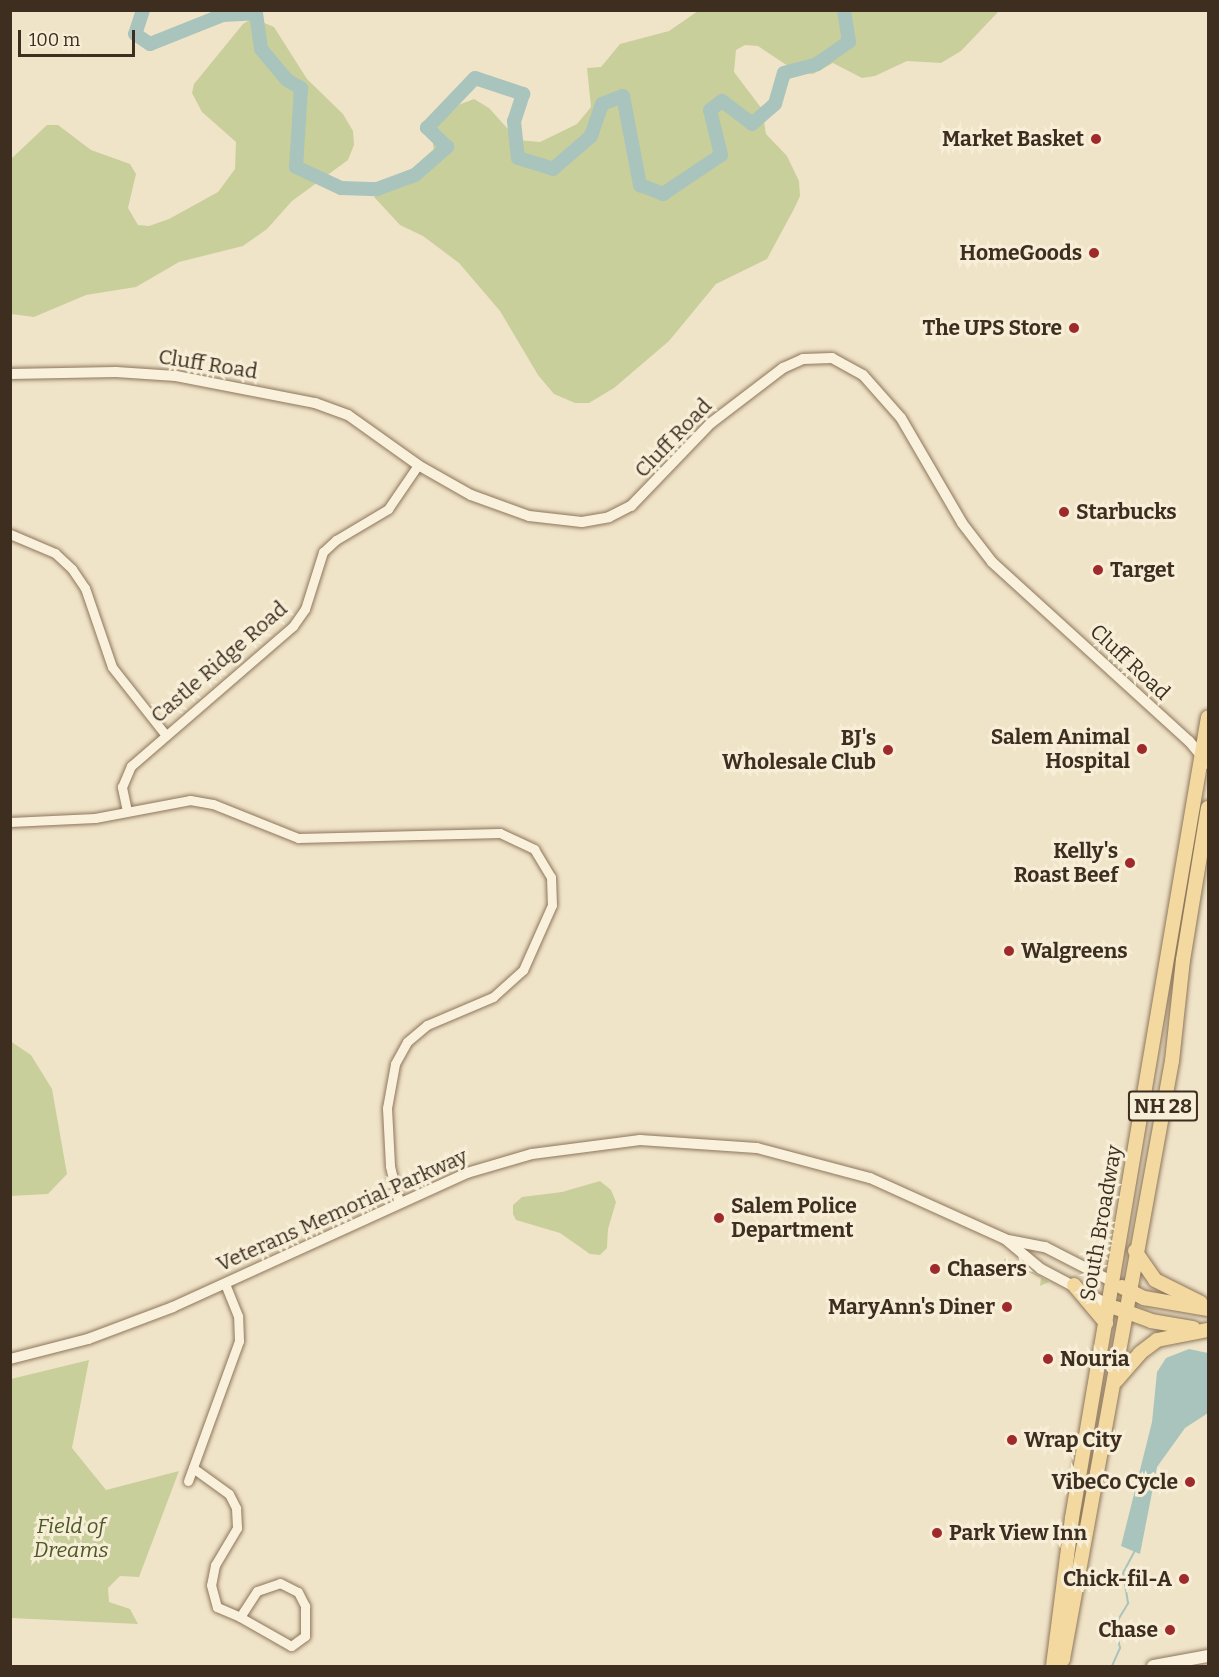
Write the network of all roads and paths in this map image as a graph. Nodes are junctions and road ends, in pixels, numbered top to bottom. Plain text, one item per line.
1 (10, 374) edge
2 (418, 465) junction
3 (10, 534) edge
4 (1209, 717) edge
5 (165, 734) junction
6 (1206, 759) edge
7 (1209, 808) edge
8 (127, 811) junction
9 (10, 822) edge
10 (398, 1202) junction
11 (1005, 1239) junction
12 (1135, 1251) junction
13 (1113, 1282) junction
14 (225, 1284) junction
15 (1074, 1286) junction
16 (1128, 1291) junction
17 (1109, 1305) junction
18 (1209, 1308) edge
19 (1124, 1312) junction
20 (1106, 1323) junction
21 (1208, 1330) edge
22 (10, 1359) edge
23 (1114, 1383) junction
24 (193, 1468) junction
25 (188, 1481) dead end
26 (240, 1617) junction
27 (1208, 1656) edge
28 (1053, 1666) edge
29 (1058, 1666) edge
30 (1153, 1666) edge
31 (1202, 1666) edge

1 - 2 street, Cluff Road
2 - 5 street, Castle Ridge Road
2 - 6 street, Cluff Road
3 - 5 street
4 - 6 main road, South Broadway / NH 28
5 - 8 street, Castle Ridge Road
6 - 13 main road, South Broadway / NH 28
7 - 12 main road, South Broadway / NH 28
8 - 9 street
8 - 10 street
10 - 11 street, Veterans Memorial Parkway
10 - 14 street, Veterans Memorial Parkway
11 - 13 street, Veterans Memorial Parkway
11 - 15 street, Veterans Memorial Parkway
12 - 16 main road, South Broadway / NH 28
12 - 18 main road
13 - 16 main road
13 - 17 main road, South Broadway / NH 28
14 - 22 street, Veterans Memorial Parkway
14 - 24 street
15 - 17 street, Veterans Memorial Parkway
15 - 20 main road
16 - 18 main road
16 - 19 main road, South Broadway / NH 28
17 - 19 main road
17 - 20 main road, South Broadway / NH 28
19 - 21 main road
19 - 23 main road, South Broadway / NH 28
20 - 28 main road, South Broadway / NH 28
21 - 23 main road
23 - 29 main road, South Broadway / NH 28
24 - 25 street
24 - 26 street
26 - 26 street
27 - 30 main road
27 - 31 main road

